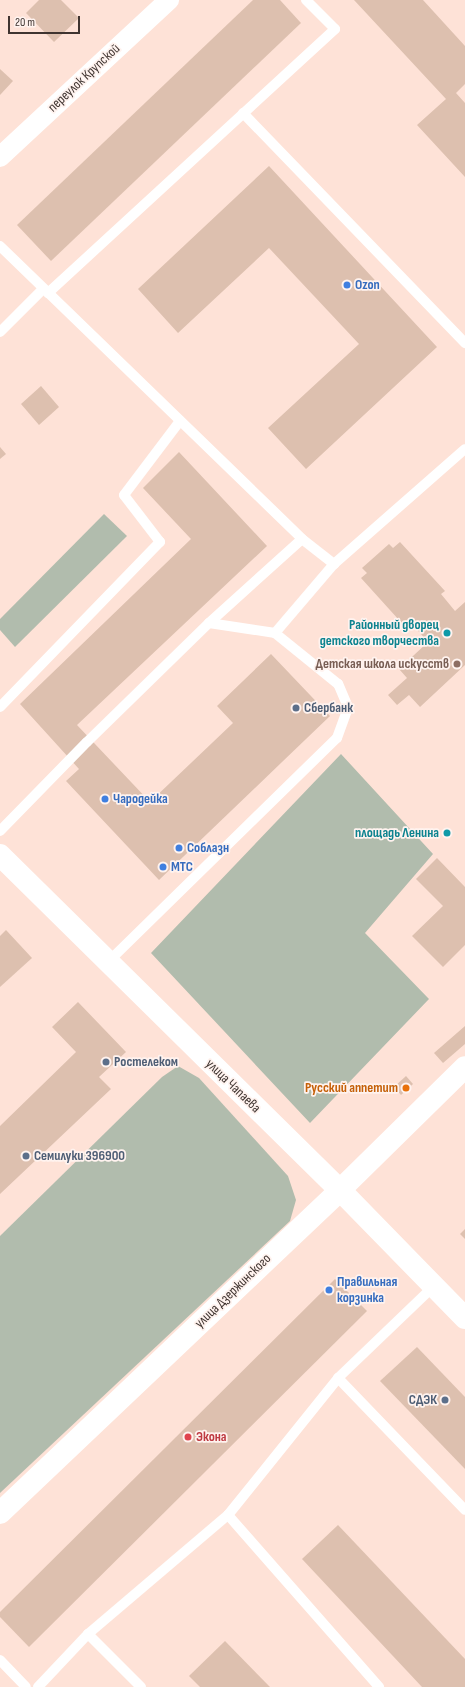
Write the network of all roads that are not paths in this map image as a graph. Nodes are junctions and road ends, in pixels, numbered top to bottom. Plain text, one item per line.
1 (168, 0) edge
2 (306, 0) edge
3 (243, 114) junction
4 (0, 156) edge
5 (0, 246) edge
6 (46, 291) junction
7 (0, 332) edge
8 (465, 343) edge
9 (180, 421) junction
10 (465, 448) edge
11 (302, 539) junction
12 (334, 564) junction
13 (209, 623) junction
14 (275, 633) junction
15 (0, 707) edge
16 (0, 831) edge
17 (0, 855) edge
18 (107, 963) junction
19 (465, 1067) edge
20 (340, 1190) junction
21 (433, 1287) junction
22 (465, 1318) edge
23 (338, 1378) junction
24 (465, 1510) edge
25 (0, 1513) edge
26 (228, 1515) junction
27 (88, 1634) junction
28 (0, 1660) edge
29 (26, 1687) edge
30 (38, 1687) edge
31 (141, 1687) edge
32 (379, 1687) edge

1 - 4 street, переулок Крупской
2 - 3 lane
3 - 6 lane
3 - 8 lane
5 - 6 lane
6 - 7 lane
6 - 9 lane
9 - 11 lane
9 - 15 lane
10 - 12 lane
11 - 12 lane
11 - 13 lane
12 - 14 lane
13 - 14 lane
13 - 16 lane
14 - 18 lane
17 - 18 street, улица Чапаева
18 - 20 street, улица Чапаева
19 - 20 street, улица Дзержинского
20 - 21 street, улица Чапаева
20 - 25 street, улица Дзержинского
21 - 22 street, улица Чапаева
21 - 23 lane
23 - 24 lane
23 - 26 lane
26 - 27 lane
26 - 32 lane
27 - 30 lane
27 - 31 lane
28 - 29 lane

